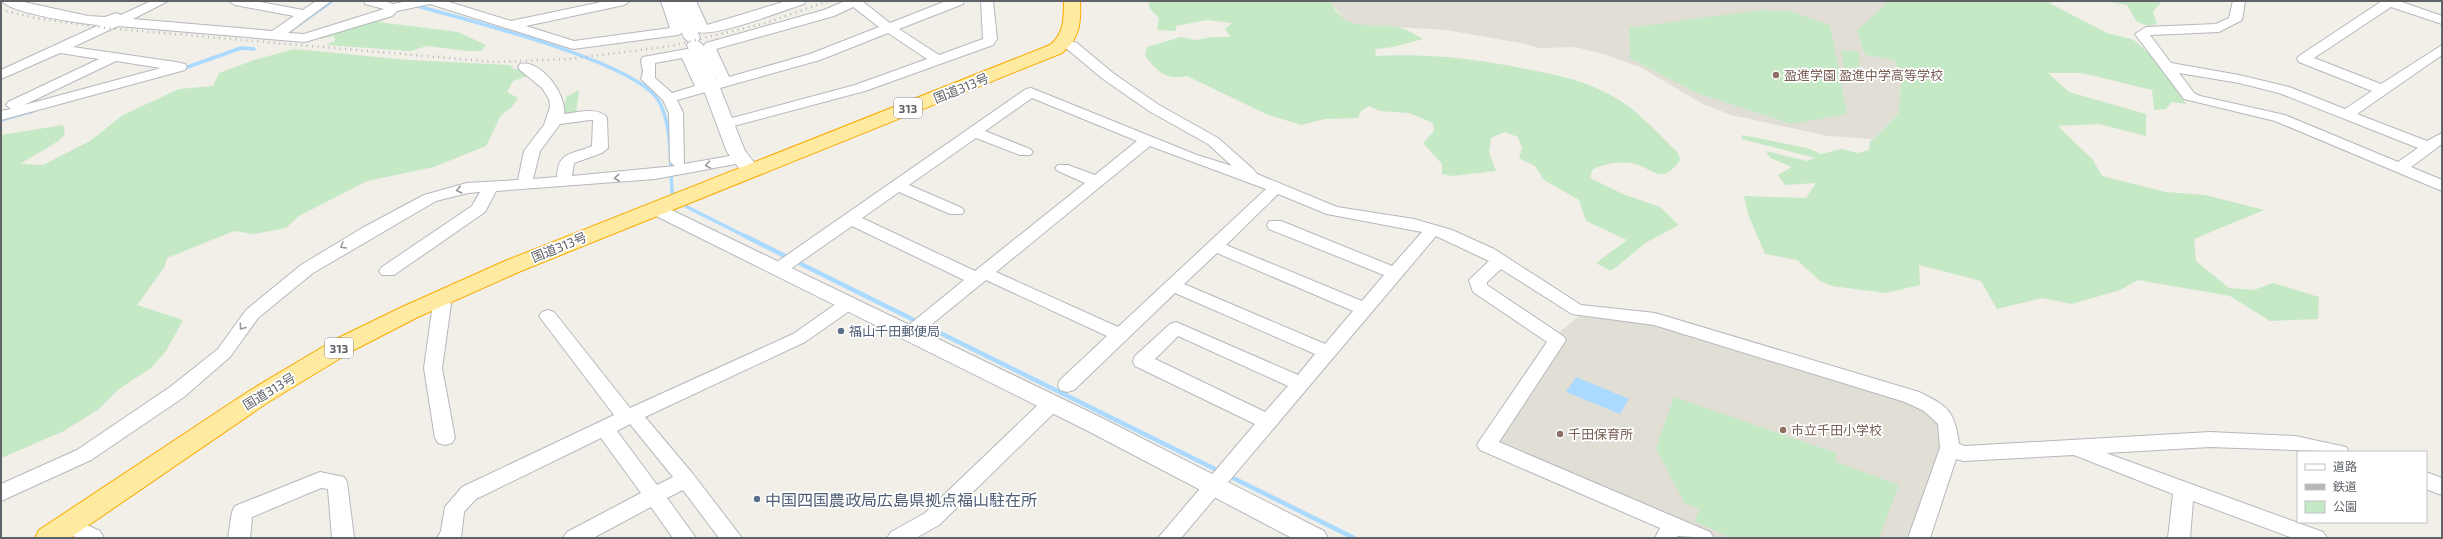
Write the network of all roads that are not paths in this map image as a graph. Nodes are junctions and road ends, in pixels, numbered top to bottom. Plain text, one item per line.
1 (8, 1) edge
2 (150, 1) edge
3 (162, 1) edge
4 (235, 1) edge
5 (325, 1) edge
6 (370, 1) edge
7 (428, 1) edge
8 (624, 1) edge
9 (667, 1) edge
10 (678, 1) edge
11 (690, 1) edge
12 (799, 1) edge
13 (958, 1) edge
14 (987, 1) edge
15 (1072, 1) edge
16 (2239, 1) edge
17 (855, 2) edge
18 (398, 7) junction
19 (306, 15) junction
20 (2442, 20) edge
21 (118, 22) junction
22 (511, 25) junction
23 (889, 28) junction
24 (274, 36) junction
25 (1064, 43) junction
26 (60, 49) junction
27 (2442, 49) edge
28 (114, 58) junction
29 (1, 60) edge
30 (938, 60) junction
31 (21, 66) junction
32 (525, 67) dead end
33 (2169, 67) junction
34 (1, 75) edge
35 (714, 86) junction
36 (2383, 90) junction
37 (669, 98) junction
38 (1, 110) edge
39 (2347, 114) junction
40 (1, 116) edge
41 (554, 120) junction
42 (726, 124) junction
43 (975, 132) junction
44 (2442, 137) edge
45 (1149, 140) junction
46 (2429, 147) junction
47 (1025, 152) dead end
48 (746, 165) junction
49 (676, 166) junction
50 (1063, 168) dead end
51 (2400, 168) junction
52 (1250, 177) junction
53 (1095, 181) junction
54 (564, 182) junction
55 (525, 184) junction
56 (899, 186) junction
57 (2442, 186) edge
58 (490, 187) junction
59 (1276, 188) junction
60 (664, 206) junction
61 (956, 211) dead end
62 (851, 219) junction
63 (1275, 226) dead end
64 (1432, 230) junction
65 (1214, 246) junction
66 (788, 262) junction
67 (1500, 262) junction
68 (388, 271) dead end
69 (1395, 273) junction
70 (981, 276) junction
71 (1173, 286) junction
72 (439, 298) junction
73 (849, 303) junction
74 (1365, 309) junction
75 (548, 316) dead end
76 (918, 327) junction
77 (1120, 335) junction
78 (1327, 352) junction
79 (1299, 383) junction
80 (1067, 385) dead end
81 (1052, 403) junction
82 (630, 416) junction
83 (1267, 421) junction
84 (604, 428) junction
85 (445, 438) dead end
86 (1950, 448) junction
87 (2078, 448) junction
88 (2336, 451) edge
89 (1220, 478) junction
90 (686, 479) junction
91 (2427, 480) edge
92 (2442, 487) edge
93 (2184, 489) junction
94 (1, 493) edge
95 (654, 496) junction
96 (932, 519) junction
97 (1669, 531) edge
98 (58, 532) edge
99 (1175, 536) edge
100 (452, 537) edge
101 (91, 538) edge
102 (239, 538) edge
103 (343, 538) edge
104 (574, 538) edge
105 (684, 538) edge
106 (731, 538) edge
107 (898, 538) edge
108 (912, 538) edge
109 (1315, 538) edge
110 (1702, 538) edge
111 (1919, 538) edge
112 (2179, 538) edge
113 (2316, 538) edge

1 - 2 street
3 - 21 street
4 - 19 street
5 - 19 street
6 - 18 street
7 - 18 street
7 - 22 street
8 - 22 street
9 - 22 street
10 - 35 street
11 - 12 street
13 - 23 street
14 - 30 street
15 - 25 highway
16 - 33 street
17 - 23 street
17 - 35 street
18 - 24 street
19 - 24 street
20 - 36 street
21 - 24 street
21 - 26 street
23 - 30 street
23 - 35 street
25 - 48 highway, 国道313号 / 313
25 - 52 street
26 - 28 street
26 - 31 street
27 - 36 street
28 - 38 street
28 - 40 street
29 - 31 street
30 - 42 street
31 - 34 street
32 - 41 street
33 - 39 street
33 - 51 street
35 - 37 street
35 - 37 street
35 - 42 street
36 - 39 street
37 - 49 street
39 - 46 street
41 - 54 street
41 - 55 street
42 - 48 street
43 - 45 street
43 - 47 street
43 - 56 street
44 - 46 street
45 - 52 street
45 - 53 street
46 - 51 street
48 -> 49 street
48 - 60 highway, 国道313号 / 313
49 -> 54 street
50 - 53 street
51 - 57 street
52 - 59 street
53 - 70 street
54 - 55 street
55 - 58 street
56 - 61 street
56 - 62 street
58 - 68 street
58 -> 94 street
59 - 64 street
59 - 65 street
60 - 66 street
60 - 72 highway, 国道313号 / 313
62 - 66 street
62 - 70 street
63 - 69 street
64 - 67 street
64 - 69 street
65 - 71 street
65 - 74 street
66 - 73 street
67 - 86 street
67 - 97 street
69 - 74 street
70 - 76 street
70 - 77 street
71 - 77 street
71 - 78 street
72 - 85 street
72 - 98 highway, 国道313号 / 313
73 - 76 street
73 - 82 street
74 - 78 street
75 - 82 street
76 - 81 street
77 - 80 street
78 - 79 street
79 - 83 street
79 - 83 street
81 - 89 street
81 - 96 street
82 - 84 street
82 - 90 street
83 - 89 street
84 - 95 street
84 - 100 street
86 - 87 street
86 - 111 street
87 - 88 street
87 - 93 street
89 - 99 street
89 - 109 street
90 - 95 street
90 - 106 street
91 - 92 street
93 - 112 street
93 - 113 street
95 - 104 street
95 - 105 street
96 - 107 street
96 - 108 street
97 - 110 street
98 - 101 street
102 - 103 street

